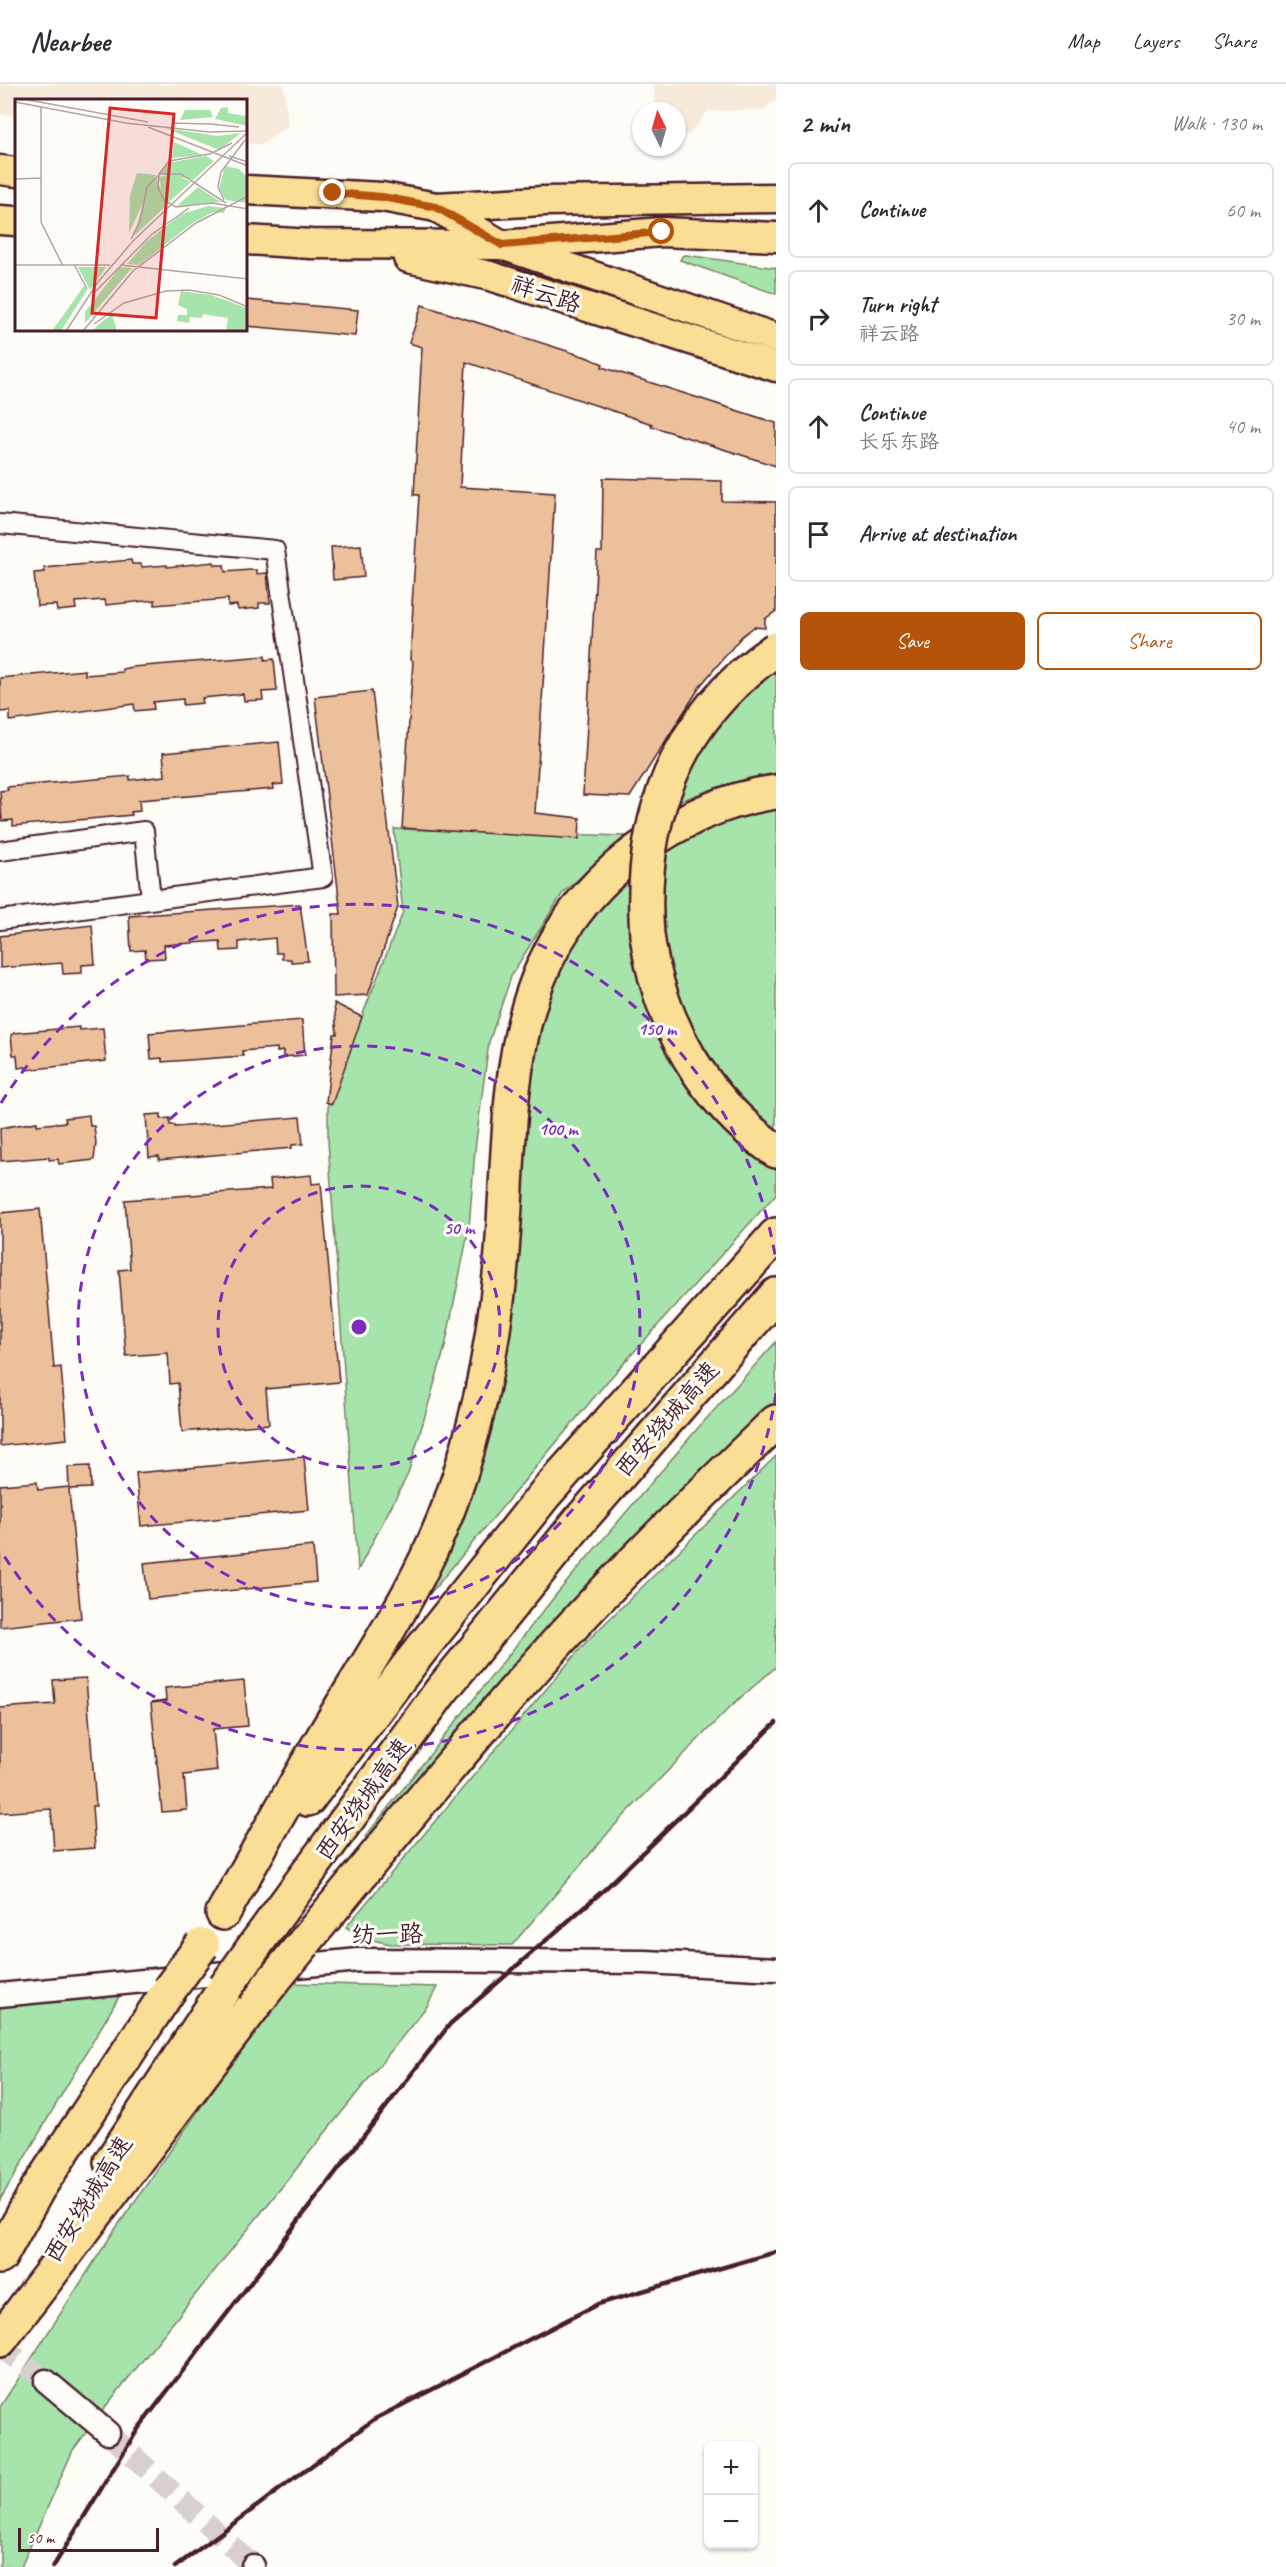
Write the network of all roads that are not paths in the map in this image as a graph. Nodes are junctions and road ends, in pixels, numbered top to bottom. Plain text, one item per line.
1 (0, 170) edge
2 (15, 172) edge
3 (248, 190) edge
4 (776, 198) edge
5 (436, 207) junction
6 (0, 220) edge
7 (15, 222) edge
8 (776, 237) edge
9 (248, 240) edge
10 (311, 244) junction
11 (502, 245) junction
12 (776, 338) edge
13 (776, 367) edge
14 (0, 524) edge
15 (776, 649) edge
16 (776, 792) edge
17 (0, 851) edge
18 (152, 899) junction
19 (0, 920) edge
20 (776, 1151) edge
21 (776, 1235) edge
22 (776, 1295) edge
23 (776, 1422) edge
24 (223, 1913) junction
25 (776, 1969) edge
26 (0, 1995) edge
27 (0, 2257) edge
28 (0, 2340) edge
29 (46, 2381) tunnel mouth
30 (108, 2433) tunnel mouth

1 - 2 main road
3 - 5 main road
4 - 5 main road
5 - 11 main road, 祥云路
6 - 7 main road
8 - 11 main road
9 - 10 main road
10 - 11 main road
10 - 13 main road, 祥云路
11 - 12 main road, 祥云路
14 - 18 street
15 - 20 highway, bridge
16 - 24 highway
17 - 18 street
18 - 19 street
21 - 24 highway, 西安绕城高速
22 - 28 highway, 西安绕城高速, bridge
23 - 28 highway, bridge
24 - 27 highway, 西安绕城高速, bridge
25 - 26 street, 纺一路
29 - 30 street

